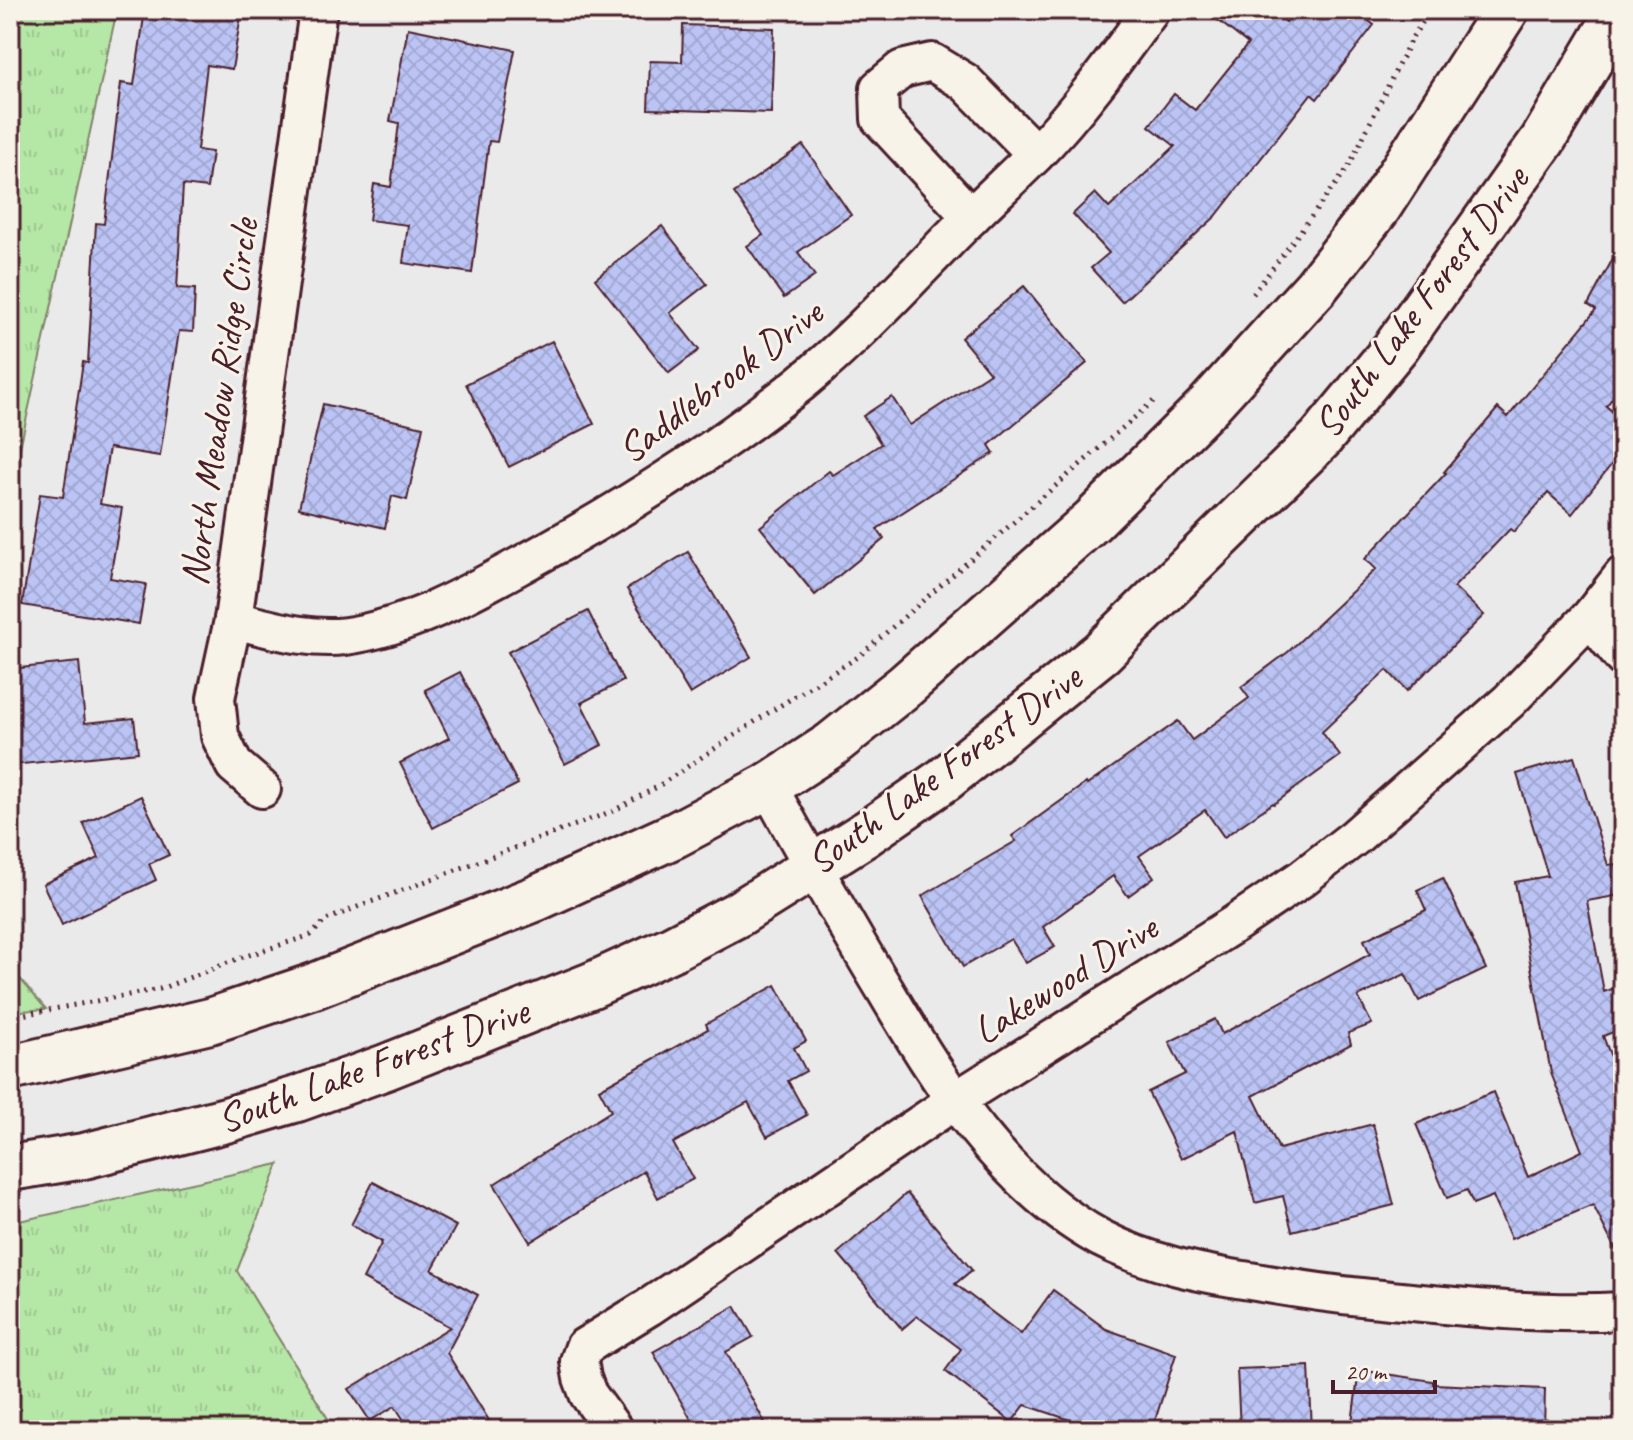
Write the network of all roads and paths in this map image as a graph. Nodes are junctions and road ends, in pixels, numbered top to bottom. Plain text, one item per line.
1 (318, 10) edge
2 (1151, 10) edge
3 (1431, 10) edge
4 (1506, 10) edge
5 (1620, 10) edge
6 (1036, 154) junction
7 (971, 217) junction
8 (1253, 294) dead end
9 (1161, 394) dead end
10 (1623, 575) edge
11 (1590, 617) junction
12 (233, 620) junction
13 (1623, 658) edge
14 (768, 786) junction
15 (262, 789) dead end
16 (813, 868) junction
17 (10, 1016) edge
18 (10, 1068) edge
19 (956, 1100) junction
20 (10, 1168) edge
21 (10, 1215) edge
22 (10, 1265) edge
23 (1623, 1311) edge
24 (614, 1430) edge

1 - 12 street, North Meadow Ridge Circle
2 - 6 street, Saddlebrook Drive
3 - 8 path
4 - 14 main road
5 - 16 main road, South Lake Forest Drive
6 - 7 street, Saddlebrook Drive
6 - 7 street
7 - 12 street, Saddlebrook Drive
9 - 17 path
10 - 11 street, Lakewood Drive
11 - 13 street
11 - 19 street, Lakewood Drive
12 - 15 street, North Meadow Ridge Circle
14 - 16 street
14 - 18 main road
16 - 19 street
16 - 20 main road, South Lake Forest Drive
19 - 23 street
19 - 24 street, Lakewood Drive
21 - 22 path

